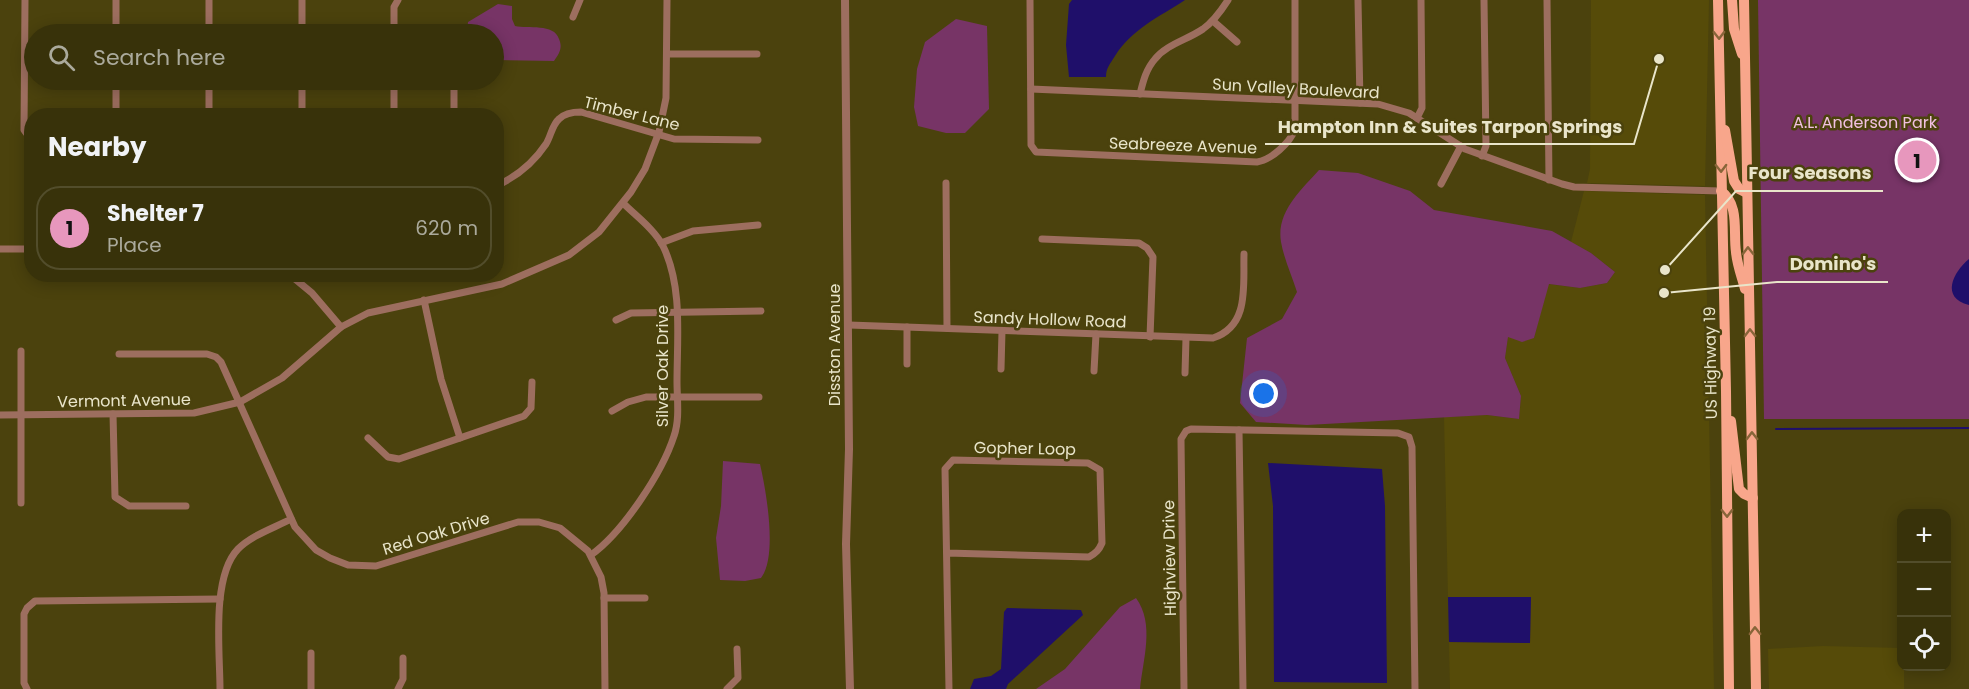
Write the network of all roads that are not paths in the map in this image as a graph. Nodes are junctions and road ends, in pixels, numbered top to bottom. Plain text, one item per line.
1 (25, 0) edge
2 (116, 0) edge
3 (209, 0) edge
4 (302, 0) edge
5 (398, 0) edge
6 (580, 0) edge
7 (667, 0) edge
8 (845, 0) edge
9 (1030, 0) edge
10 (1228, 0) edge
11 (1295, 0) edge
12 (1358, 0) edge
13 (1421, 0) edge
14 (1484, 0) edge
15 (1547, 0) edge
16 (1718, 0) edge
17 (1732, 0) edge
18 (1744, 0) edge
19 (573, 17) dead end
20 (1213, 21) junction
21 (25, 24) edge
22 (116, 24) edge
23 (209, 24) edge
24 (302, 24) edge
25 (394, 24) edge
26 (1237, 42) dead end
27 (667, 54) junction
28 (757, 54) dead end
29 (1745, 66) junction
30 (1031, 89) junction
31 (24, 90) edge
32 (116, 90) edge
33 (209, 90) edge
34 (302, 90) edge
35 (394, 90) edge
36 (454, 90) edge
37 (1140, 94) junction
38 (1297, 100) junction
39 (1360, 103) junction
40 (24, 108) edge
41 (116, 108) edge
42 (209, 108) edge
43 (302, 108) edge
44 (394, 108) edge
45 (454, 108) edge
46 (1720, 110) junction
47 (1418, 118) junction
48 (657, 136) junction
49 (758, 140) dead end
50 (1461, 146) junction
51 (1482, 156) junction
52 (1549, 180) junction
53 (504, 182) edge
54 (946, 183) dead end
55 (1441, 184) dead end
56 (1721, 191) junction
57 (1747, 193) junction
58 (623, 203) junction
59 (758, 225) dead end
60 (1042, 239) dead end
61 (661, 243) junction
62 (0, 249) edge
63 (24, 249) edge
64 (1244, 254) dead end
65 (303, 282) edge
66 (424, 300) junction
67 (1750, 310) junction
68 (761, 311) dead end
69 (677, 312) junction
70 (616, 320) dead end
71 (849, 325) junction
72 (340, 327) junction
73 (907, 327) junction
74 (947, 328) junction
75 (1002, 331) junction
76 (1096, 334) junction
77 (1150, 337) junction
78 (1186, 338) junction
79 (21, 351) dead end
80 (119, 354) dead end
81 (907, 364) dead end
82 (1001, 369) dead end
83 (1094, 371) dead end
84 (1185, 373) dead end
85 (532, 382) dead end
86 (1726, 391) junction
87 (677, 397) junction
88 (759, 397) dead end
89 (240, 402) junction
90 (612, 411) dead end
91 (113, 414) junction
92 (0, 415) edge
93 (21, 415) junction
94 (1239, 430) junction
95 (368, 438) dead end
96 (460, 438) junction
97 (1753, 498) junction
98 (21, 503) dead end
99 (186, 506) dead end
100 (291, 519) junction
101 (947, 553) junction
102 (591, 555) junction
103 (604, 598) junction
104 (645, 598) dead end
105 (220, 599) junction
106 (737, 649) dead end
107 (311, 653) dead end
108 (403, 658) dead end
109 (26, 686) edge
110 (220, 689) edge
111 (311, 689) edge
112 (398, 689) edge
113 (605, 689) edge
114 (727, 689) edge
115 (850, 689) edge
116 (949, 689) edge
117 (1184, 689) edge
118 (1243, 689) edge
119 (1415, 689) edge
120 (1729, 689) edge
121 (1756, 689) edge

1 - 21 street
2 - 22 street
3 - 23 street
4 - 24 street
5 - 25 street
6 - 19 street
7 - 27 street, Vermont Avenue
8 - 71 street, Disston Avenue
9 - 30 street
10 - 20 street
11 - 38 street, Seabreeze Avenue
12 - 39 street
13 - 47 street
14 - 51 street
15 - 52 street
16 -> 46 highway, US Highway 19
17 - 29 highway
18 - 29 highway
20 - 26 street
20 - 37 street
27 - 28 street
27 - 48 street, Vermont Avenue
29 - 57 highway
30 - 37 street, Sun Valley Boulevard
30 - 38 street, Seabreeze Avenue
31 - 40 street
32 - 41 street
33 - 42 street
34 - 43 street
35 - 44 street
36 - 45 street
37 - 38 street, Sun Valley Boulevard
38 - 39 street, Sun Valley Boulevard
39 - 47 street, Sun Valley Boulevard
46 -> 56 highway, US Highway 19
46 - 57 highway
47 - 50 street, Sun Valley Boulevard
48 - 49 street, Timber Lane
48 - 53 street, Timber Lane
48 - 58 street, Vermont Avenue
50 - 51 street, Sun Valley Boulevard
50 - 55 street
51 - 52 street, Sun Valley Boulevard
52 - 56 street, Sun Valley Boulevard
54 - 74 street
56 - 67 highway
56 - 86 highway, US Highway 19
67 -> 57 highway
58 - 61 street, Silver Oak Drive
58 - 66 street, Vermont Avenue
59 - 61 street
60 - 77 street
61 - 69 street, Silver Oak Drive
62 - 63 street
64 - 78 street, Sandy Hollow Road
65 - 72 street
66 - 72 street, Vermont Avenue
66 - 96 street
97 -> 67 highway
68 - 69 street
69 - 70 street
69 - 87 street, Silver Oak Drive
71 - 73 street, Sandy Hollow Road
71 - 115 street, Disston Avenue
72 - 89 street, Vermont Avenue
73 - 74 street, Sandy Hollow Road
73 - 81 street
74 - 75 street, Sandy Hollow Road
75 - 76 street, Sandy Hollow Road
75 - 82 street
76 - 77 street, Sandy Hollow Road
76 - 83 street
77 - 78 street, Sandy Hollow Road
78 - 84 street
79 - 93 street
80 - 89 street, Red Oak Drive
85 - 96 street
86 - 97 highway
86 -> 120 highway, US Highway 19
87 - 88 street
87 - 90 street
87 - 102 street, Silver Oak Drive
89 - 91 street, Vermont Avenue
89 - 100 street, Red Oak Drive
91 - 93 street, Vermont Avenue
91 - 99 street
92 - 93 street, Vermont Avenue
93 - 98 street
94 - 117 street, Highview Drive
94 - 118 street
94 - 119 street
95 - 96 street
121 -> 97 highway
100 - 102 street, Red Oak Drive
100 - 105 street
101 - 101 street, Gopher Loop
101 - 116 street, Gopher Loop
102 - 103 street, Red Oak Drive
103 - 104 street
103 - 113 street, Red Oak Drive
105 - 109 street
105 - 110 street
106 - 114 street
107 - 111 street
108 - 112 street

